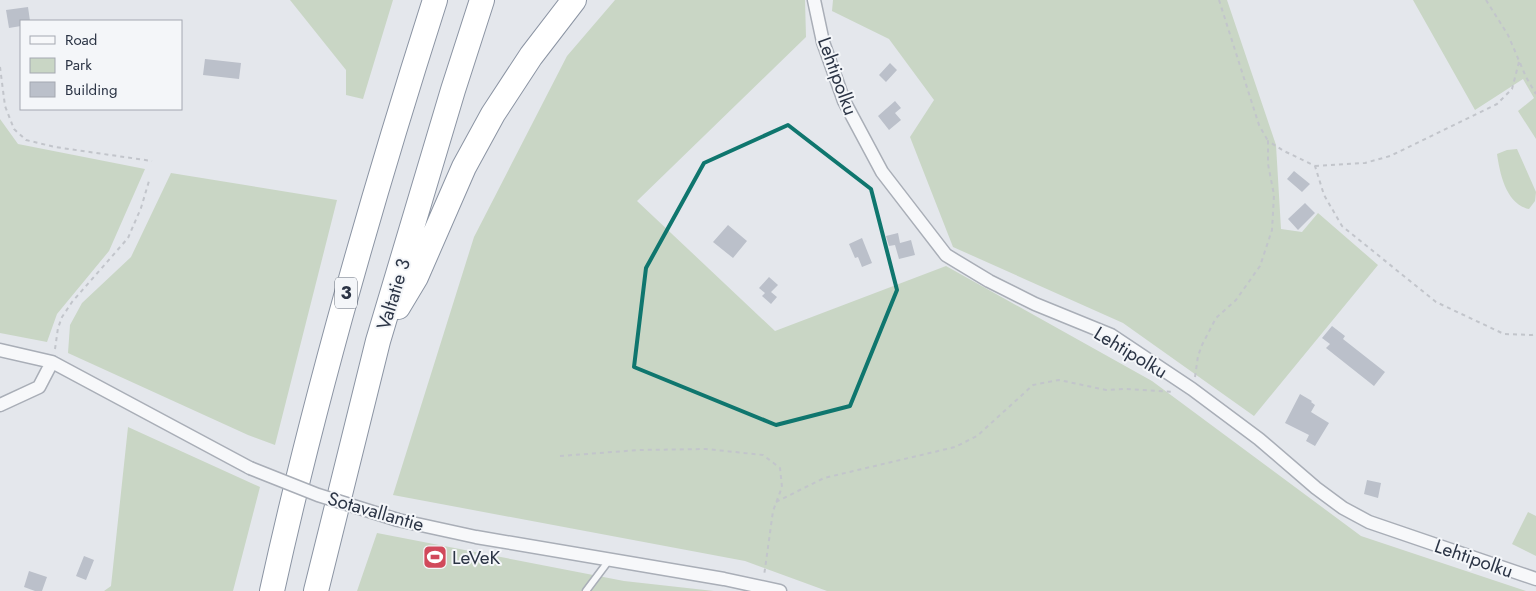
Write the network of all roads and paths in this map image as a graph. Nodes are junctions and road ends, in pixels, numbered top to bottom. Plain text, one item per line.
1 (435, 0) edge
2 (482, 0) edge
3 (574, 0) edge
4 (814, 0) edge
5 (1219, 0) edge
6 (1486, 0) edge
7 (1519, 62) junction
8 (0, 67) edge
9 (1536, 94) edge
10 (1268, 141) junction
11 (152, 161) dead end
12 (1315, 166) junction
13 (149, 181) dead end
14 (1536, 334) edge
15 (378, 341) junction
16 (0, 350) edge
17 (52, 362) junction
18 (1192, 390) junction
19 (0, 406) edge
20 (560, 456) dead end
21 (776, 502) junction
22 (610, 560) junction
23 (1536, 580) edge
24 (763, 587) junction
25 (272, 591) edge
26 (316, 591) edge
27 (586, 591) edge
28 (780, 591) edge

1 - 25 highway, 3
2 - 15 highway, Valtatie 3
3 - 15 highway
4 - 18 street, Lehtipolku
5 - 10 path
6 - 7 path
7 - 9 path
7 - 12 path
8 - 11 path
10 - 12 path
10 - 18 path
12 - 14 path
13 - 17 path
15 - 26 highway, Valtatie 3
16 - 17 street, Sotavallantie
17 - 19 street
17 - 22 street, Sotavallantie, bridge
18 - 21 path
18 - 23 street, Lehtipolku
20 - 21 path
21 - 24 path
22 - 24 street, Sotavallantie
22 - 27 lane
24 - 28 street, Sotavallantie

